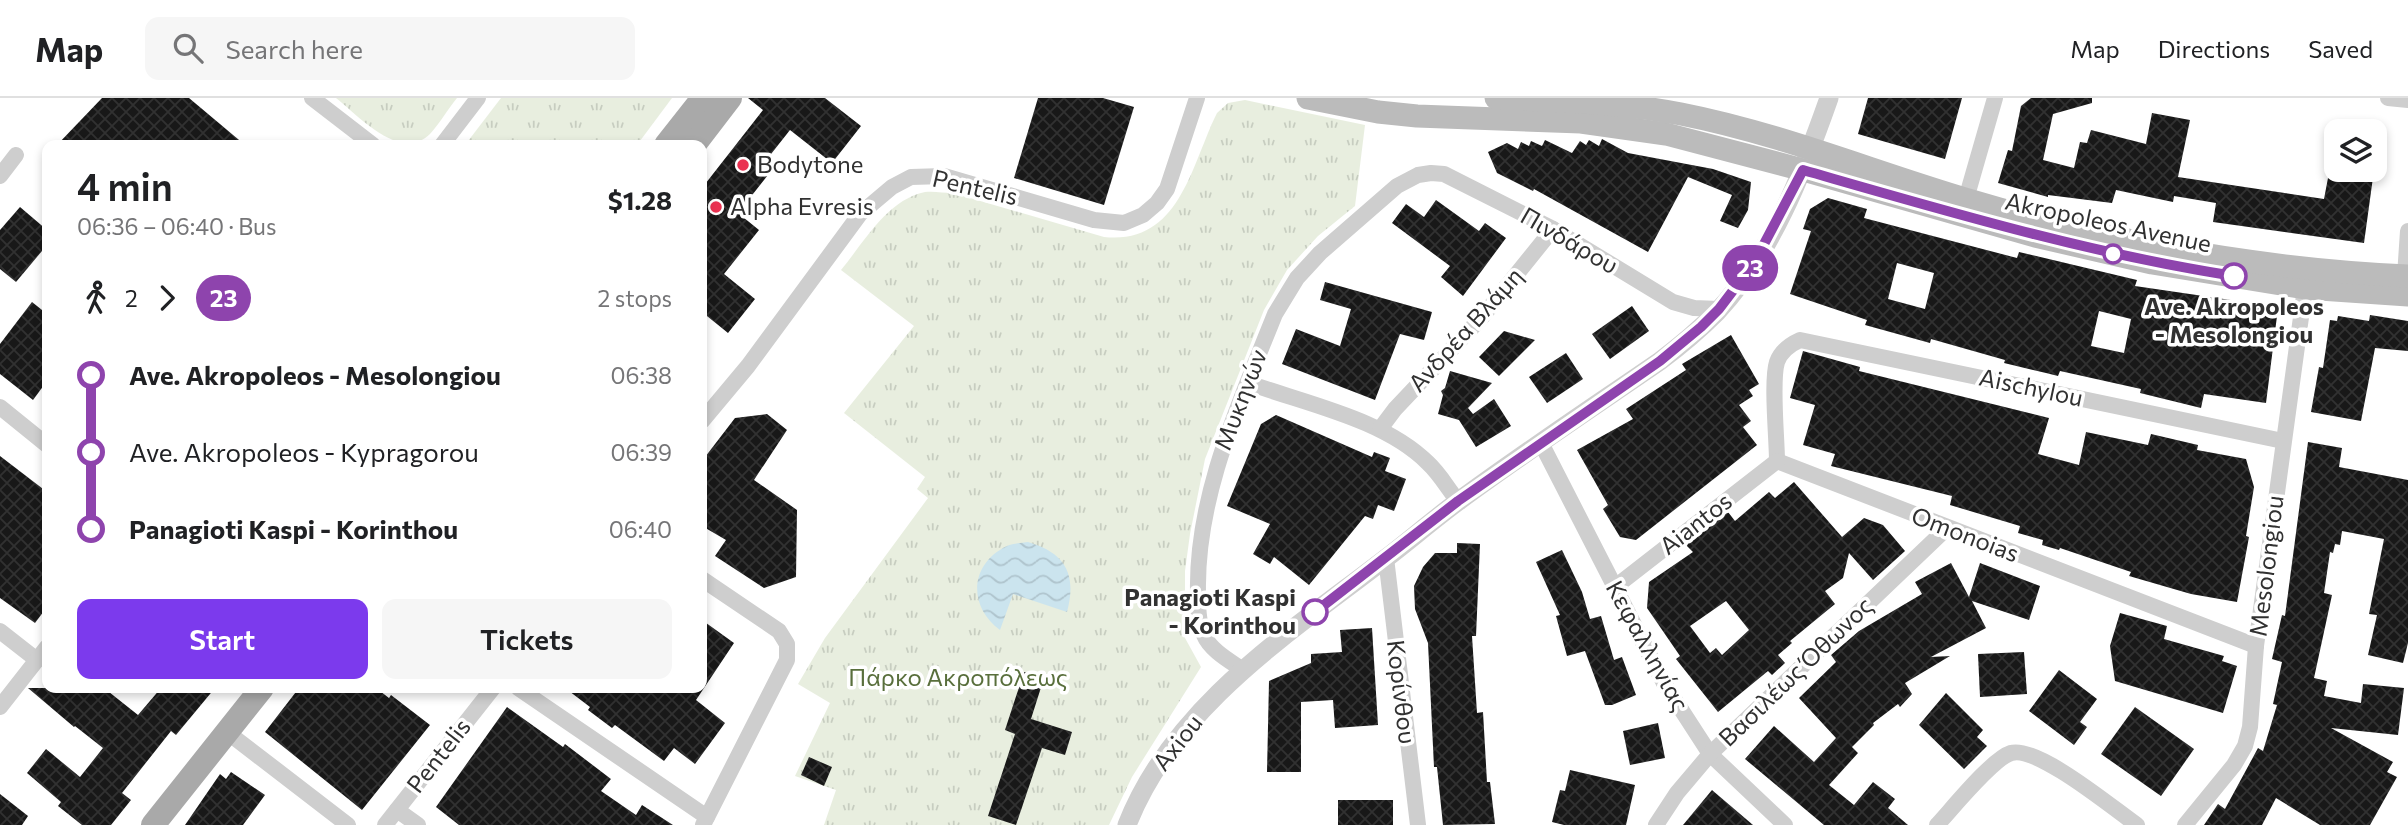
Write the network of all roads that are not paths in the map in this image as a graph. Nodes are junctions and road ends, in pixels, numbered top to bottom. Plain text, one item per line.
1 (312, 98) edge
2 (478, 98) edge
3 (703, 98) edge
4 (730, 98) edge
5 (1197, 98) edge
6 (1308, 98) edge
7 (1496, 98) edge
8 (1829, 98) edge
9 (1995, 98) edge
10 (2388, 98) edge
11 (2408, 100) edge
12 (1681, 106) edge
13 (367, 140) edge
14 (446, 140) edge
15 (670, 140) edge
16 (698, 140) edge
17 (16, 155) dead end
18 (1807, 160) junction
19 (1418, 175) joint
20 (0, 176) edge
21 (1966, 199) junction
22 (1553, 229) junction
23 (2408, 231) edge
24 (2407, 282) edge
25 (2305, 288) junction
26 (1719, 309) junction
27 (1249, 383) junction
28 (0, 407) edge
29 (707, 415) edge
30 (1380, 429) junction
31 (42, 441) edge
32 (2283, 441) junction
33 (1541, 443) junction
34 (1777, 461) junction
35 (1458, 501) junction
36 (1947, 528) junction
37 (1387, 558) junction
38 (707, 582) edge
39 (1615, 587) junction
40 (0, 631) edge
41 (2256, 646) junction
42 (42, 653) edge
43 (37, 660) junction
44 (1243, 670) junction
45 (258, 693) edge
46 (490, 693) edge
47 (525, 693) edge
48 (0, 707) edge
49 (227, 732) junction
50 (1710, 754) junction
51 (397, 810) junction
52 (705, 821) edge
53 (153, 825) edge
54 (348, 825) edge
55 (385, 825) edge
56 (418, 825) edge
57 (1127, 825) edge
58 (1418, 825) edge
59 (1656, 825) edge
60 (1785, 825) edge
61 (1937, 825) edge
62 (2137, 825) edge
63 (2185, 825) edge

1 - 13 street
2 - 14 street
3 - 15 main road
4 - 16 main road
5 - 29 street, Pentelis
6 - 18 main road
7 - 12 main road
8 - 18 street, Axiou
9 - 21 street
10 - 11 street
12 - 18 main road
17 - 20 street
18 - 21 main road, Akropoleos Avenue
18 - 25 main road, Akropoleos Avenue
18 - 26 street, Axiou
19 - 22 street, Πινδάρου
19 - 27 street, Μυκηνών
21 - 24 main road, Akropoleos Avenue
22 - 26 street, Πινδάρου
22 - 30 street, Ανδρέα Βλάμη
23 - 24 street
24 - 25 main road, Akropoleos Avenue
25 - 32 street, Mesolongiou
26 - 33 street, Axiou
27 - 30 street
27 - 44 street, Μυκηνών
28 - 31 street
30 - 35 street
32 - 34 street, Aischylou
32 - 41 street, Mesolongiou
33 - 35 street, Axiou
33 - 39 street, Κεφαλληνίας
34 - 36 street, Omonoias
34 - 39 street, Aiantos
35 - 37 street, Axiou
36 - 41 street, Omonoias
36 - 50 street, Βασιλέως Όθωνος
37 - 44 street, Axiou
37 - 58 street, Κορίνθου
38 - 52 street
39 - 50 street, Κεφαλληνίας
40 - 43 street
41 - 63 street, Mesolongiou
42 - 43 street
43 - 48 street
44 - 57 street, Axiou
45 - 49 main road
46 - 51 street, Pentelis
47 - 52 street
49 - 53 main road
49 - 54 street
50 - 59 street, Βασιλέως Όθωνος
50 - 60 street, Κεφαλληνίας
51 - 55 street, Pentelis
51 - 56 street
61 - 62 street

